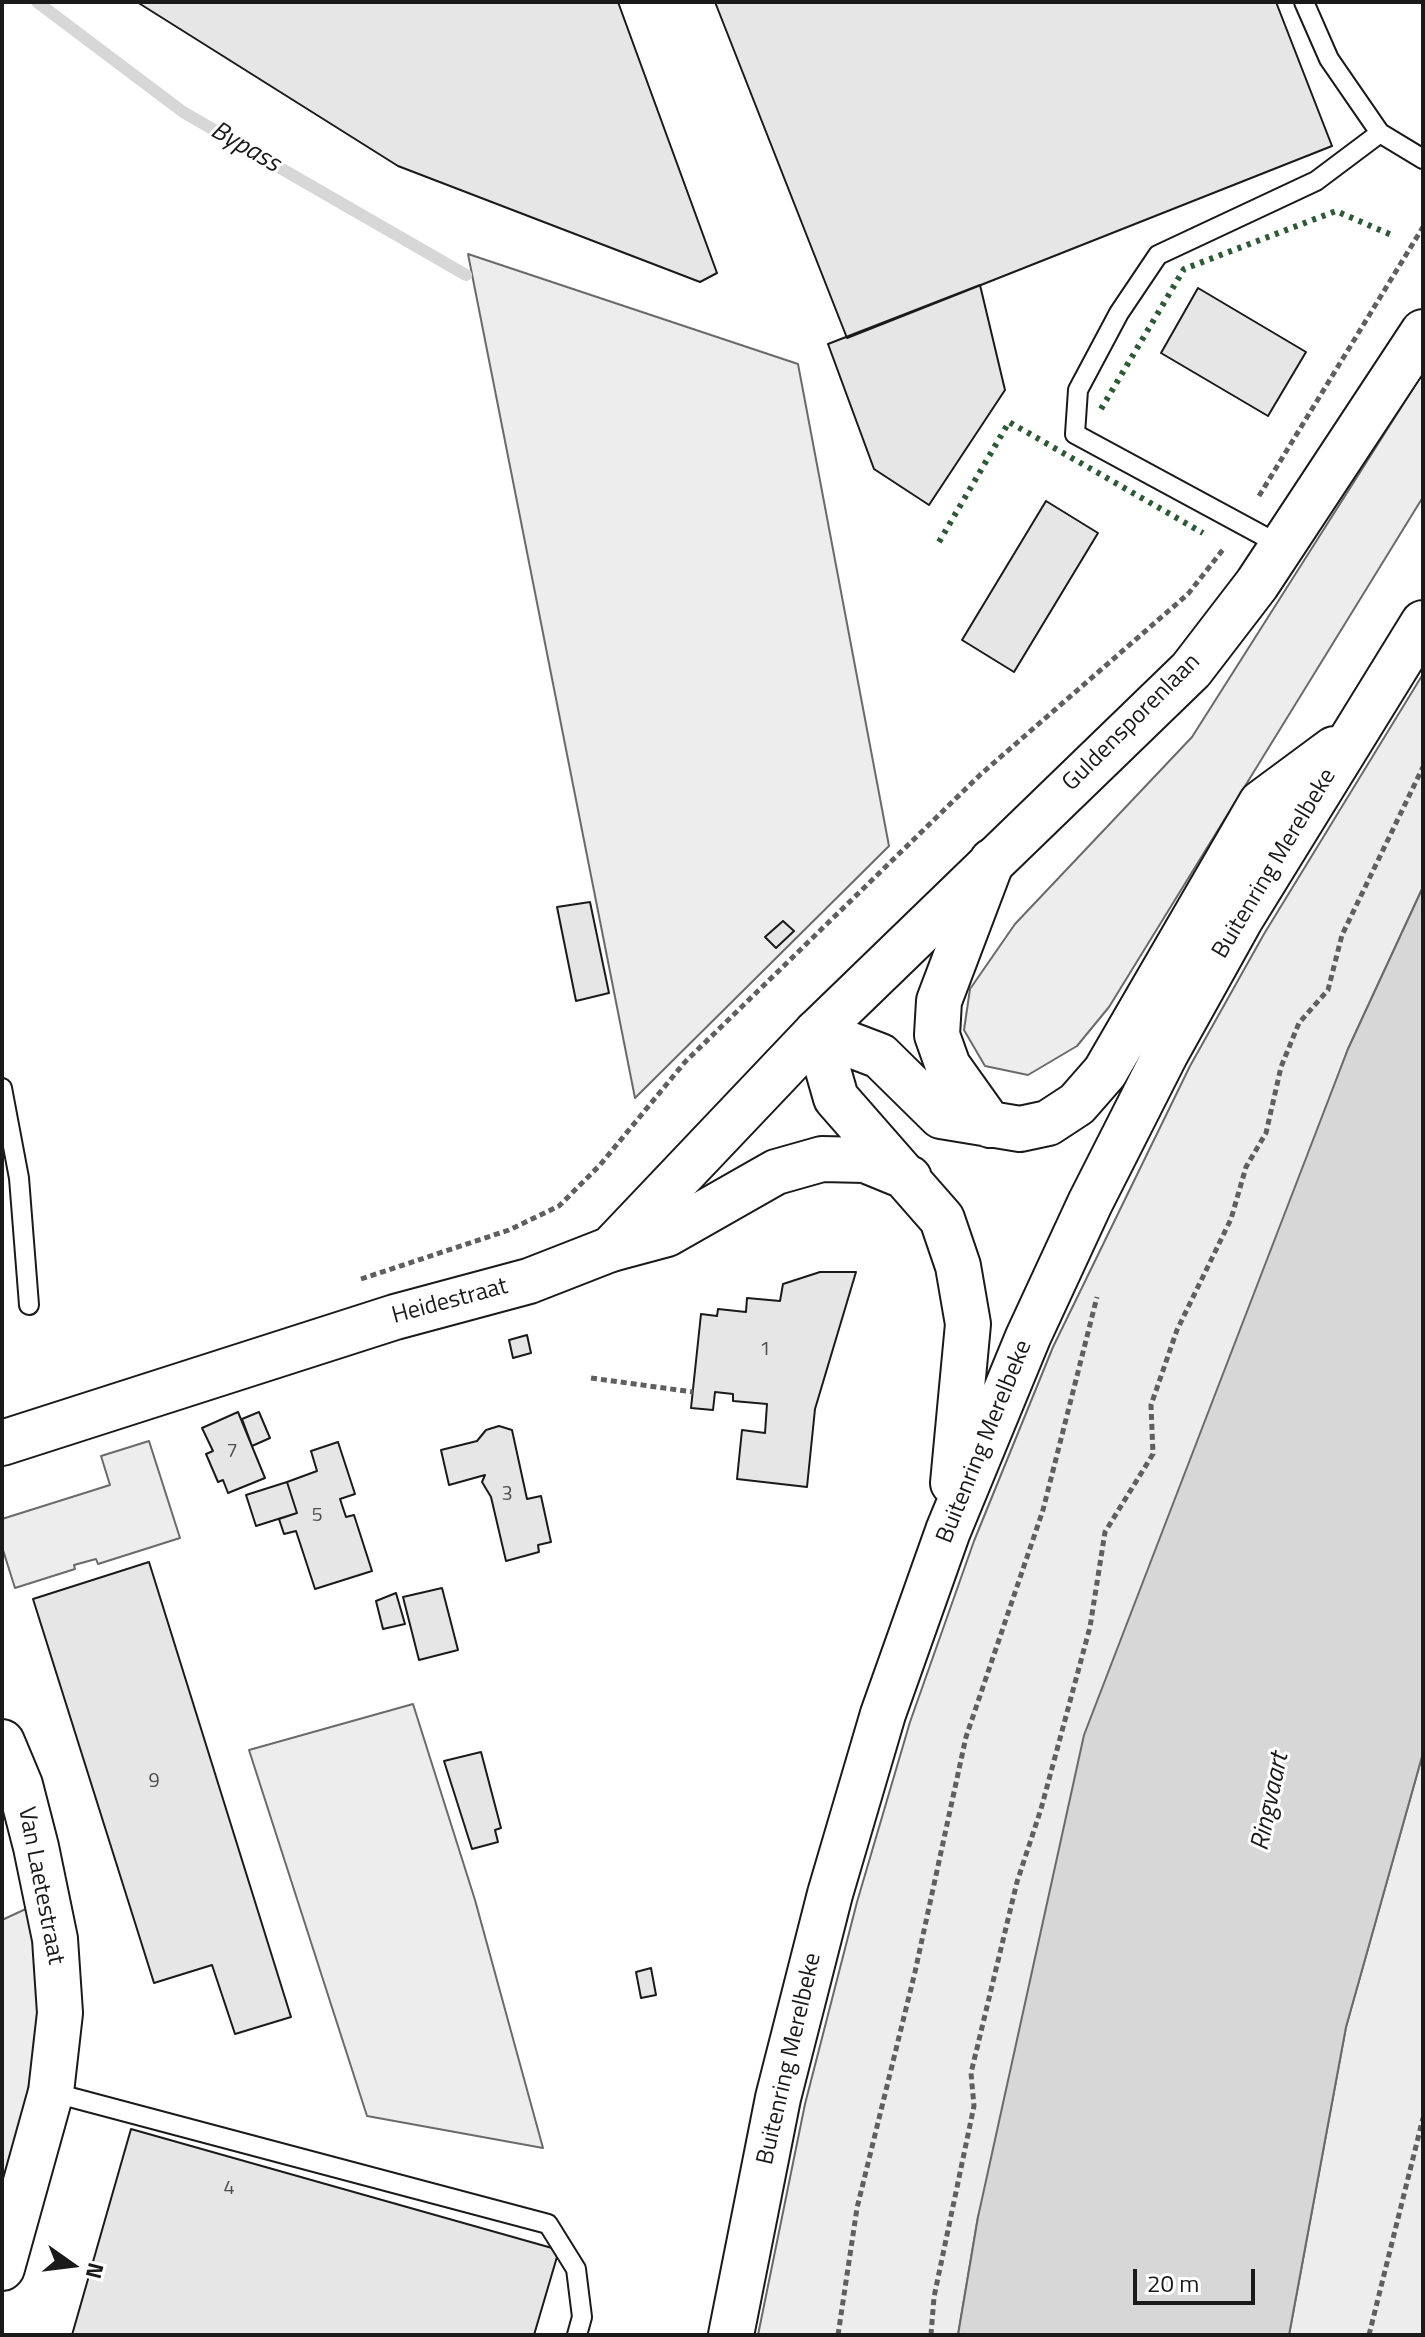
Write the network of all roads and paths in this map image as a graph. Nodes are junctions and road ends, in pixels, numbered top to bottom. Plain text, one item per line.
1 (1304, 2) edge
2 (1380, 133) junction
3 (1423, 159) edge
4 (1423, 227) edge
5 (1423, 332) edge
6 (1242, 526) junction
7 (1282, 546) junction
8 (1423, 623) edge
9 (1350, 738) junction
10 (1423, 767) edge
11 (992, 861) junction
12 (817, 1032) junction
13 (2, 1088) edge
14 (990, 1125) junction
15 (909, 1178) junction
16 (611, 1249) junction
17 (1101, 1281) dead end
18 (354, 1282) dead end
19 (29, 1305) dead end
20 (591, 1378) dead end
21 (693, 1392) dead end
22 (2, 1443) edge
23 (948, 1531) junction
24 (2, 1742) edge
25 (51, 2092) junction
26 (1423, 2118) edge
27 (2, 2268) edge
28 (577, 2335) edge
29 (731, 2335) edge
30 (838, 2335) edge
31 (931, 2335) edge
32 (1369, 2335) edge

1 - 2 lane
2 - 3 lane
2 - 6 lane
4 - 6 path
5 - 7 main road, Guldensporenlaan
6 - 7 lane
6 - 18 path
7 - 11 main road, Guldensporenlaan
8 - 9 main road, Buitenring Merelbeke
9 - 14 main road
9 - 23 main road, Buitenring Merelbeke
10 - 31 path
11 - 12 main road, Guldensporenlaan
11 - 14 main road
12 - 14 main road
12 - 15 main road
12 - 16 main road, Heidestraat
13 - 19 lane
15 - 16 main road
15 - 23 main road
16 - 22 main road, Heidestraat
17 - 30 path
20 - 21 path
23 - 29 main road, Buitenring Merelbeke
24 - 25 main road, Van Laetestraat
25 - 27 main road, Van Laetestraat
25 - 28 lane
26 - 32 path

